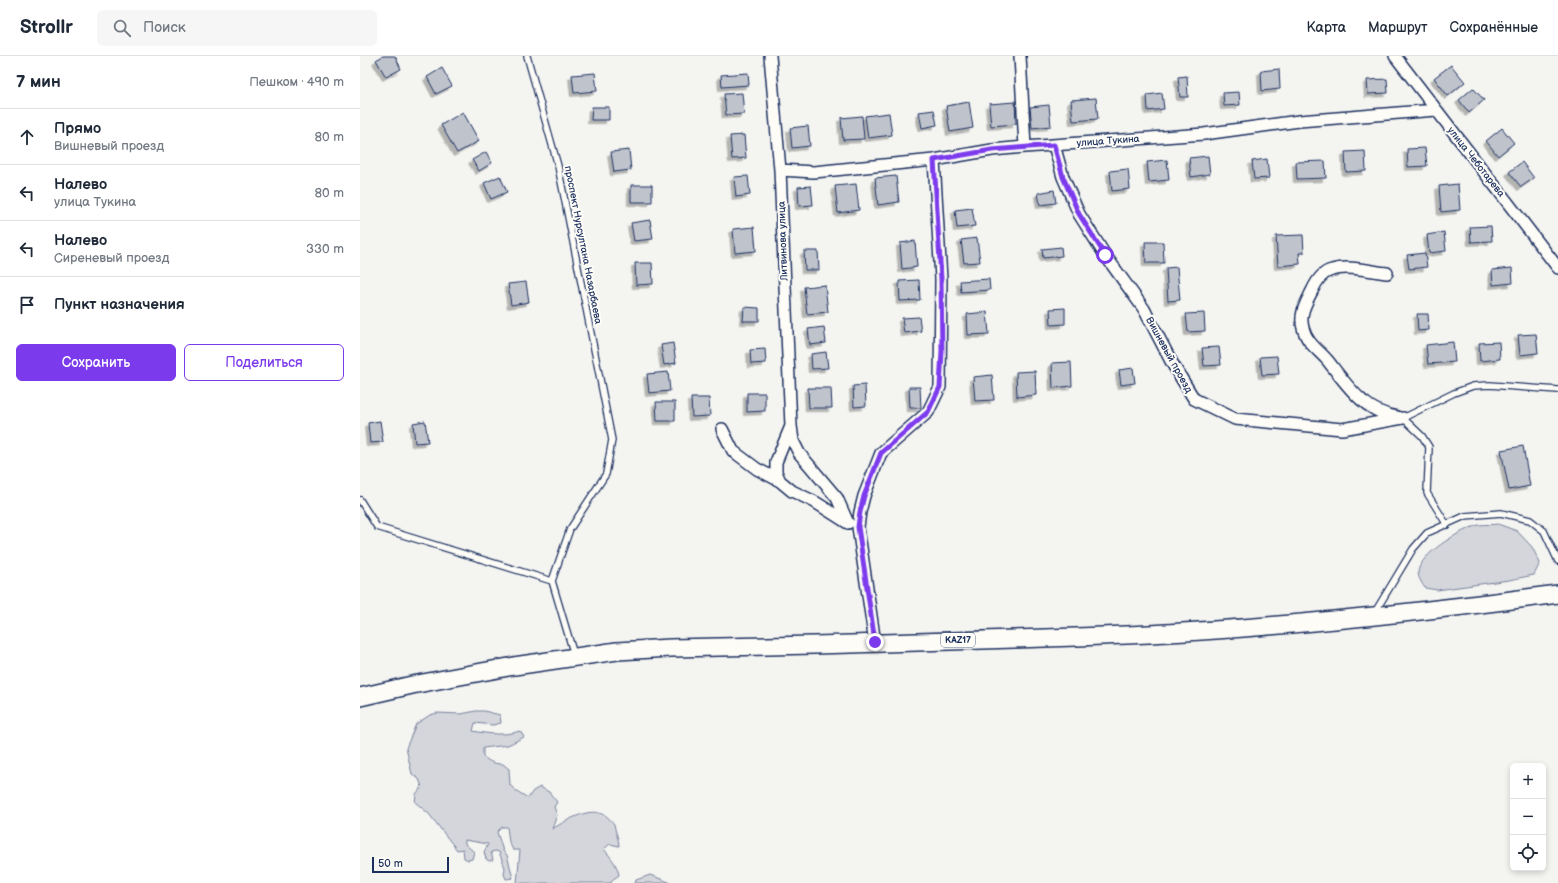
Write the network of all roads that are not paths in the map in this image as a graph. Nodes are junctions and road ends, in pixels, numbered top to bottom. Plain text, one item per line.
1 (527, 56) edge
2 (770, 56) edge
3 (1020, 56) edge
4 (1395, 56) edge
5 (1436, 110) junction
6 (1054, 145) junction
7 (1025, 147) junction
8 (934, 160) junction
9 (780, 170) junction
10 (1558, 268) edge
11 (1386, 273) dead end
12 (1558, 390) edge
13 (1403, 418) junction
14 (791, 426) junction
15 (722, 429) dead end
16 (780, 481) junction
17 (360, 500) edge
18 (848, 523) junction
19 (1447, 525) junction
20 (861, 545) junction
21 (1558, 561) edge
22 (552, 581) junction
23 (1558, 594) edge
24 (1372, 616) junction
25 (875, 642) junction
26 (575, 657) junction
27 (360, 696) edge

1 - 22 lane, проспект Нурсултана Назарбаева
2 - 9 street, Литвинова улица
3 - 7 street
4 - 5 street, улица Чеботарева
5 - 6 street, улица Тукина
5 - 10 street, улица Чеботарева
6 - 7 street, улица Тукина
6 - 13 street, Вишневый проезд
7 - 8 street, улица Тукина
8 - 9 street, улица Тукина
8 - 20 street
9 - 14 street, Литвинова улица
11 - 13 street
12 - 13 lane
13 - 19 lane
14 - 16 street
14 - 18 street, Литвинова улица
15 - 16 street
16 - 18 street
17 - 22 lane
18 - 20 street, Литвинова улица
19 - 21 lane
19 - 24 lane
20 - 25 street
22 - 26 lane
23 - 24 main road, KAZ17
24 - 25 main road, KAZ17
25 - 26 main road, KAZ17
26 - 27 main road, KAZ17

